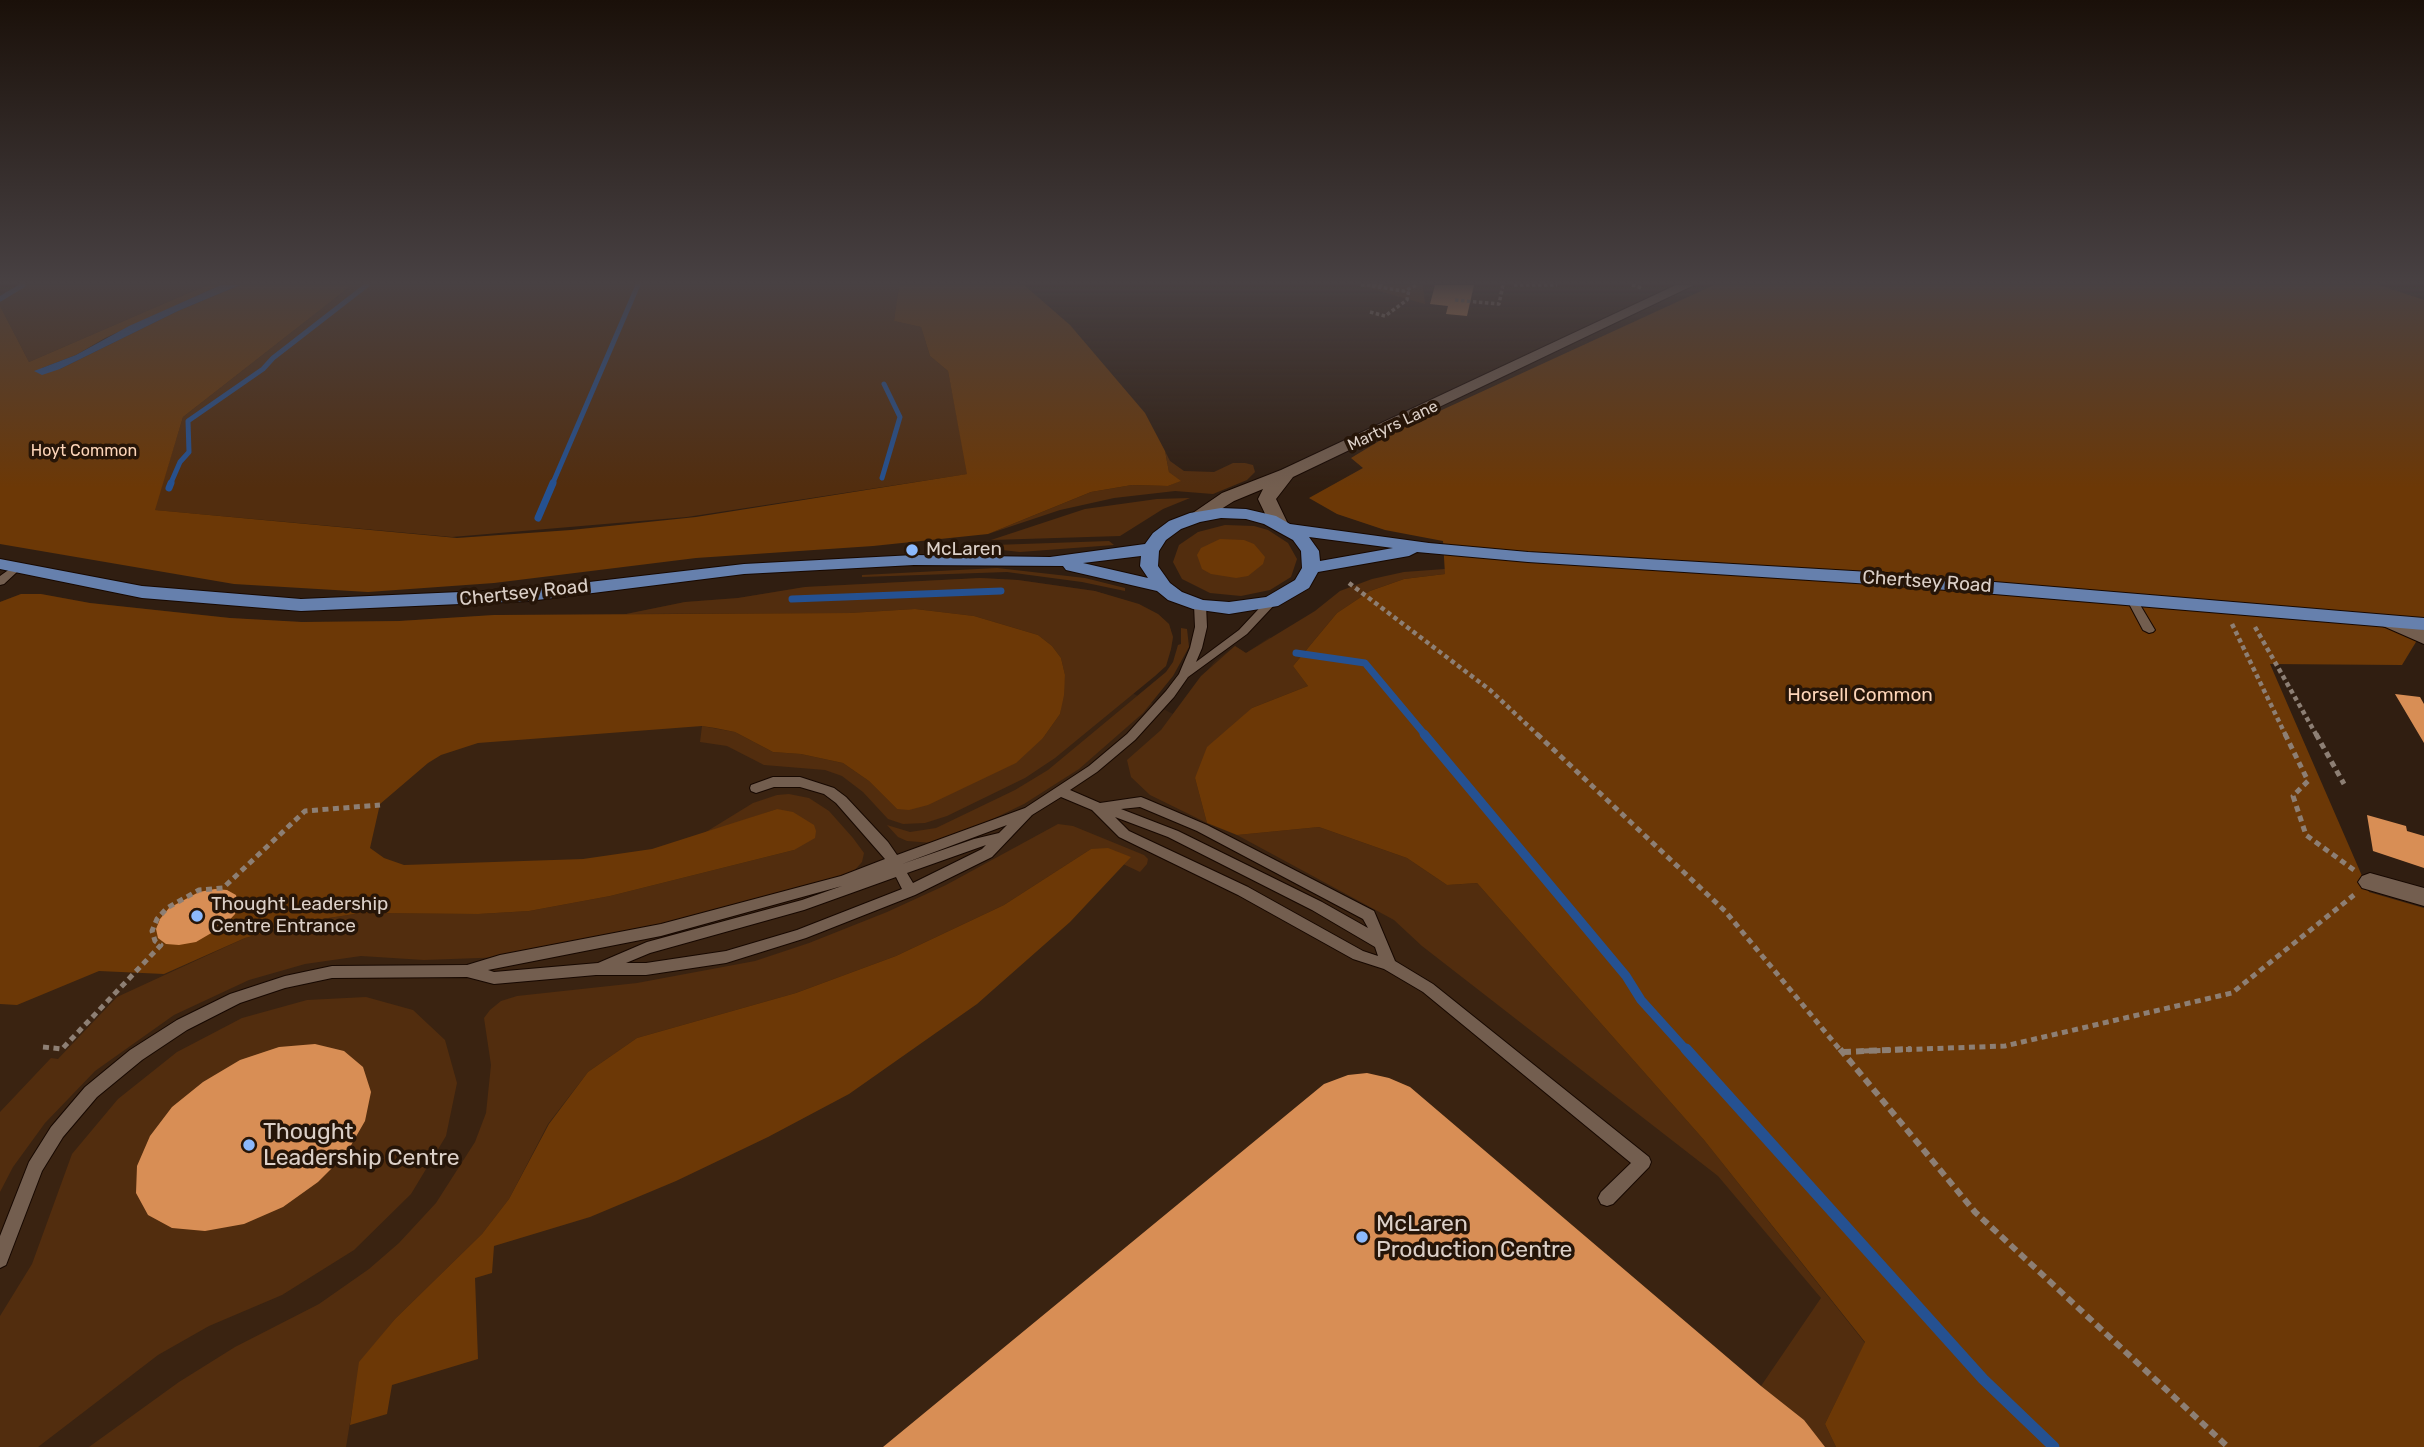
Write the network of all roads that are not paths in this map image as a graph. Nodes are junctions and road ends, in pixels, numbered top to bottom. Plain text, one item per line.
1 (1544, 353) edge
2 (1287, 474) junction
3 (1196, 517) junction
4 (1284, 526) junction
5 (1429, 548) junction
6 (1151, 549) junction
7 (1051, 562) junction
8 (7, 567) edge
9 (1311, 568) junction
10 (0, 582) edge
11 (1163, 587) junction
12 (2131, 598) junction
13 (1271, 602) junction
14 (1200, 605) junction
15 (2390, 622) junction
16 (2424, 624) edge
17 (2149, 630) dead end
18 (2424, 638) edge
19 (1184, 676) junction
20 (756, 788) dead end
21 (1062, 792) junction
22 (1097, 807) junction
23 (1030, 811) junction
24 (1003, 837) junction
25 (897, 868) junction
26 (2370, 882) road end
27 (910, 891) junction
28 (2424, 897) edge
29 (1334, 916) junction
30 (1320, 933) junction
31 (1381, 943) junction
32 (1389, 965) junction
33 (596, 969) junction
34 (467, 971) junction
35 (1607, 1198) dead end
36 (0, 1259) edge

1 - 2 street, Martyrs Lane
2 - 3 street, Martyrs Lane
2 - 4 street, Martyrs Lane
3 - 4 main road
3 - 6 main road
4 - 5 main road, Chertsey Road
4 - 9 main road
5 - 9 main road, Chertsey Road
5 - 12 main road, Chertsey Road
6 - 7 main road, Chertsey Road
6 - 11 main road
7 - 8 main road, Chertsey Road
7 - 11 main road, Chertsey Road
8 - 10 lane
9 - 13 main road
11 - 14 main road
12 - 15 main road, Chertsey Road
12 - 17 lane
13 - 14 main road
13 - 19 lane
14 - 19 lane
15 - 16 main road, Chertsey Road
15 - 18 street
19 - 21 lane
20 - 25 lane
21 - 22 lane
21 - 23 lane
22 - 29 lane
22 - 30 lane
22 - 31 lane
23 - 24 lane
23 - 25 lane
24 - 25 lane
24 - 27 lane
25 - 27 lane
25 - 33 lane
25 - 34 lane
26 - 28 street
27 - 33 lane
29 - 30 lane
29 - 31 lane
30 - 32 lane
31 - 32 lane
32 - 35 lane
33 - 34 lane
34 - 36 lane

